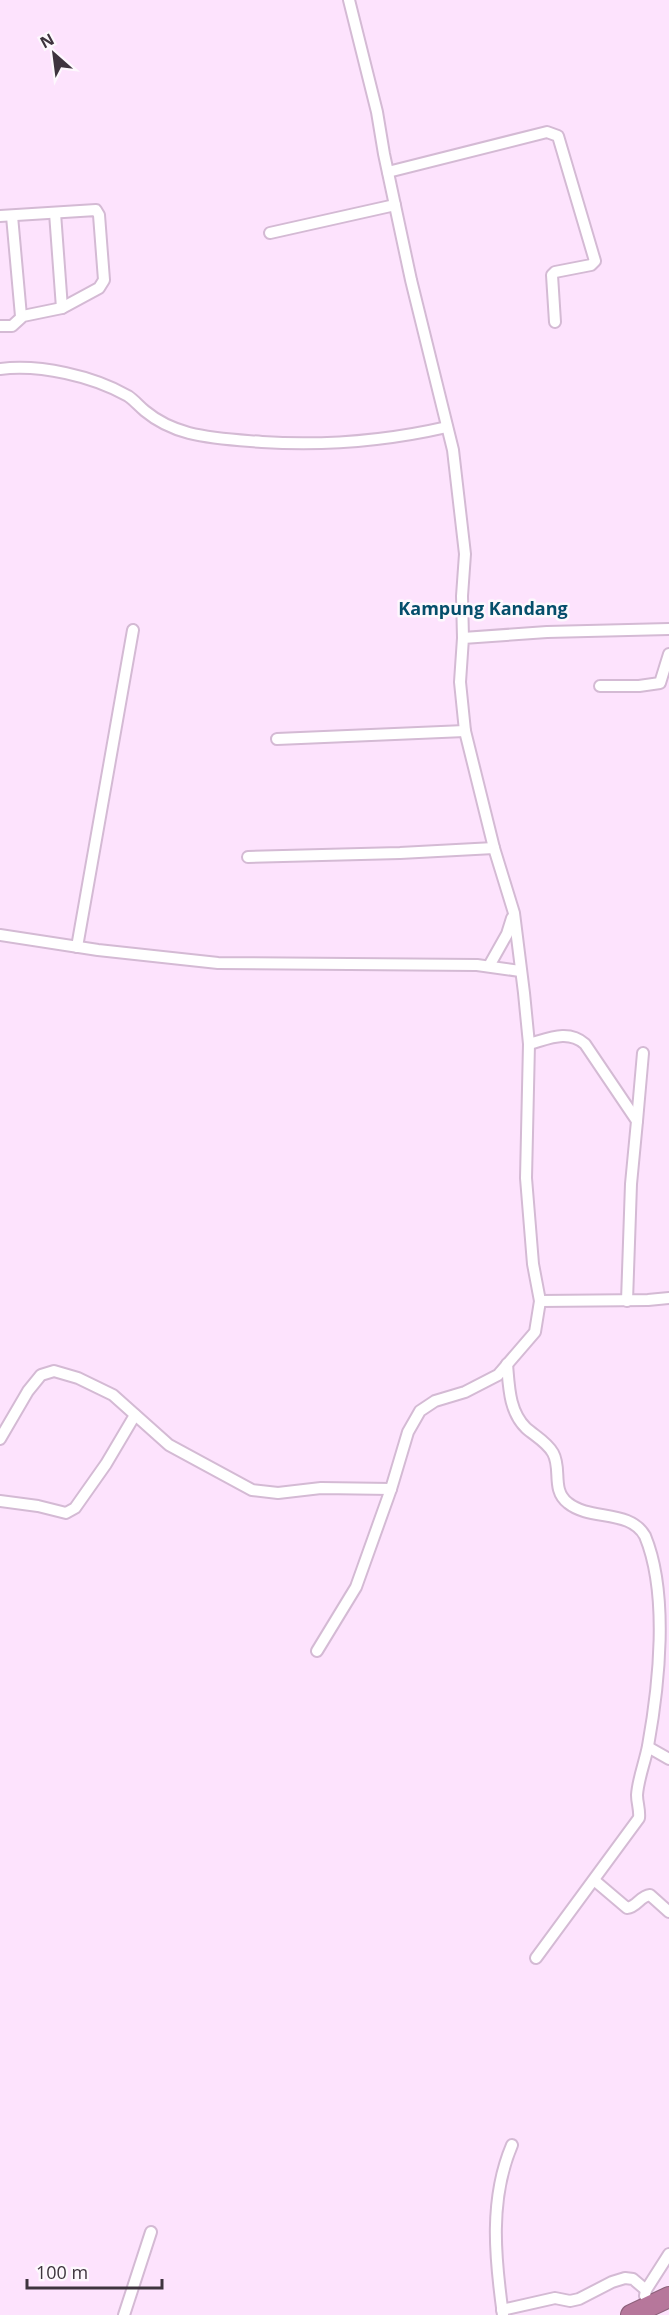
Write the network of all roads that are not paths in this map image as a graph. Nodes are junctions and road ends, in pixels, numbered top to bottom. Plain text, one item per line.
1 (349, 0) edge
2 (388, 172) junction
3 (394, 205) junction
4 (56, 213) junction
5 (6, 216) edge
6 (270, 233) dead end
7 (62, 308) junction
8 (21, 316) junction
9 (555, 322) dead end
10 (0, 326) edge
11 (0, 369) edge
12 (447, 427) junction
13 (669, 629) edge
14 (133, 630) dead end
15 (463, 638) junction
16 (669, 654) edge
17 (600, 686) dead end
18 (465, 731) junction
19 (277, 740) dead end
20 (494, 848) junction
21 (248, 857) dead end
22 (514, 913) junction
23 (0, 934) edge
24 (77, 947) junction
25 (489, 966) junction
26 (520, 971) junction
27 (529, 1044) junction
28 (643, 1053) dead end
29 (637, 1121) junction
30 (669, 1298) edge
31 (540, 1300) junction
32 (627, 1300) junction
33 (507, 1364) junction
34 (135, 1415) junction
35 (0, 1439) edge
36 (391, 1488) junction
37 (0, 1501) edge
38 (317, 1651) dead end
39 (658, 1752) edge
40 (594, 1880) junction
41 (669, 1912) edge
42 (536, 1958) dead end
43 (512, 2145) dead end
44 (151, 2232) dead end
45 (669, 2254) edge
46 (669, 2297) edge
47 (657, 2306) edge
48 (503, 2312) edge
49 (124, 2315) edge
50 (631, 2315) edge

1 - 2 street
2 - 3 street
2 - 9 street
3 - 6 street
3 - 12 street
4 - 5 street
4 - 7 street
4 - 7 street
5 - 8 street
7 - 8 street
8 - 10 street
11 - 12 street
12 - 15 street
13 - 15 street
14 - 24 street
15 - 18 street
16 - 17 street
18 - 19 street
18 - 20 street
20 - 21 street
20 - 22 street
22 - 25 street
22 - 26 street
23 - 24 street
24 - 25 street
25 - 26 street
26 - 27 street
27 - 29 street
27 - 31 street
28 - 29 street
29 - 32 street
30 - 32 street
31 - 32 street
31 - 33 street
33 - 36 street
33 - 39 street
34 - 35 street
34 - 36 street
34 - 37 street
36 - 38 street
39 - 40 street
40 - 41 street
40 - 42 street
43 - 48 street
44 - 49 street
45 - 47 street
46 - 47 highway
47 - 48 street
47 - 50 highway

